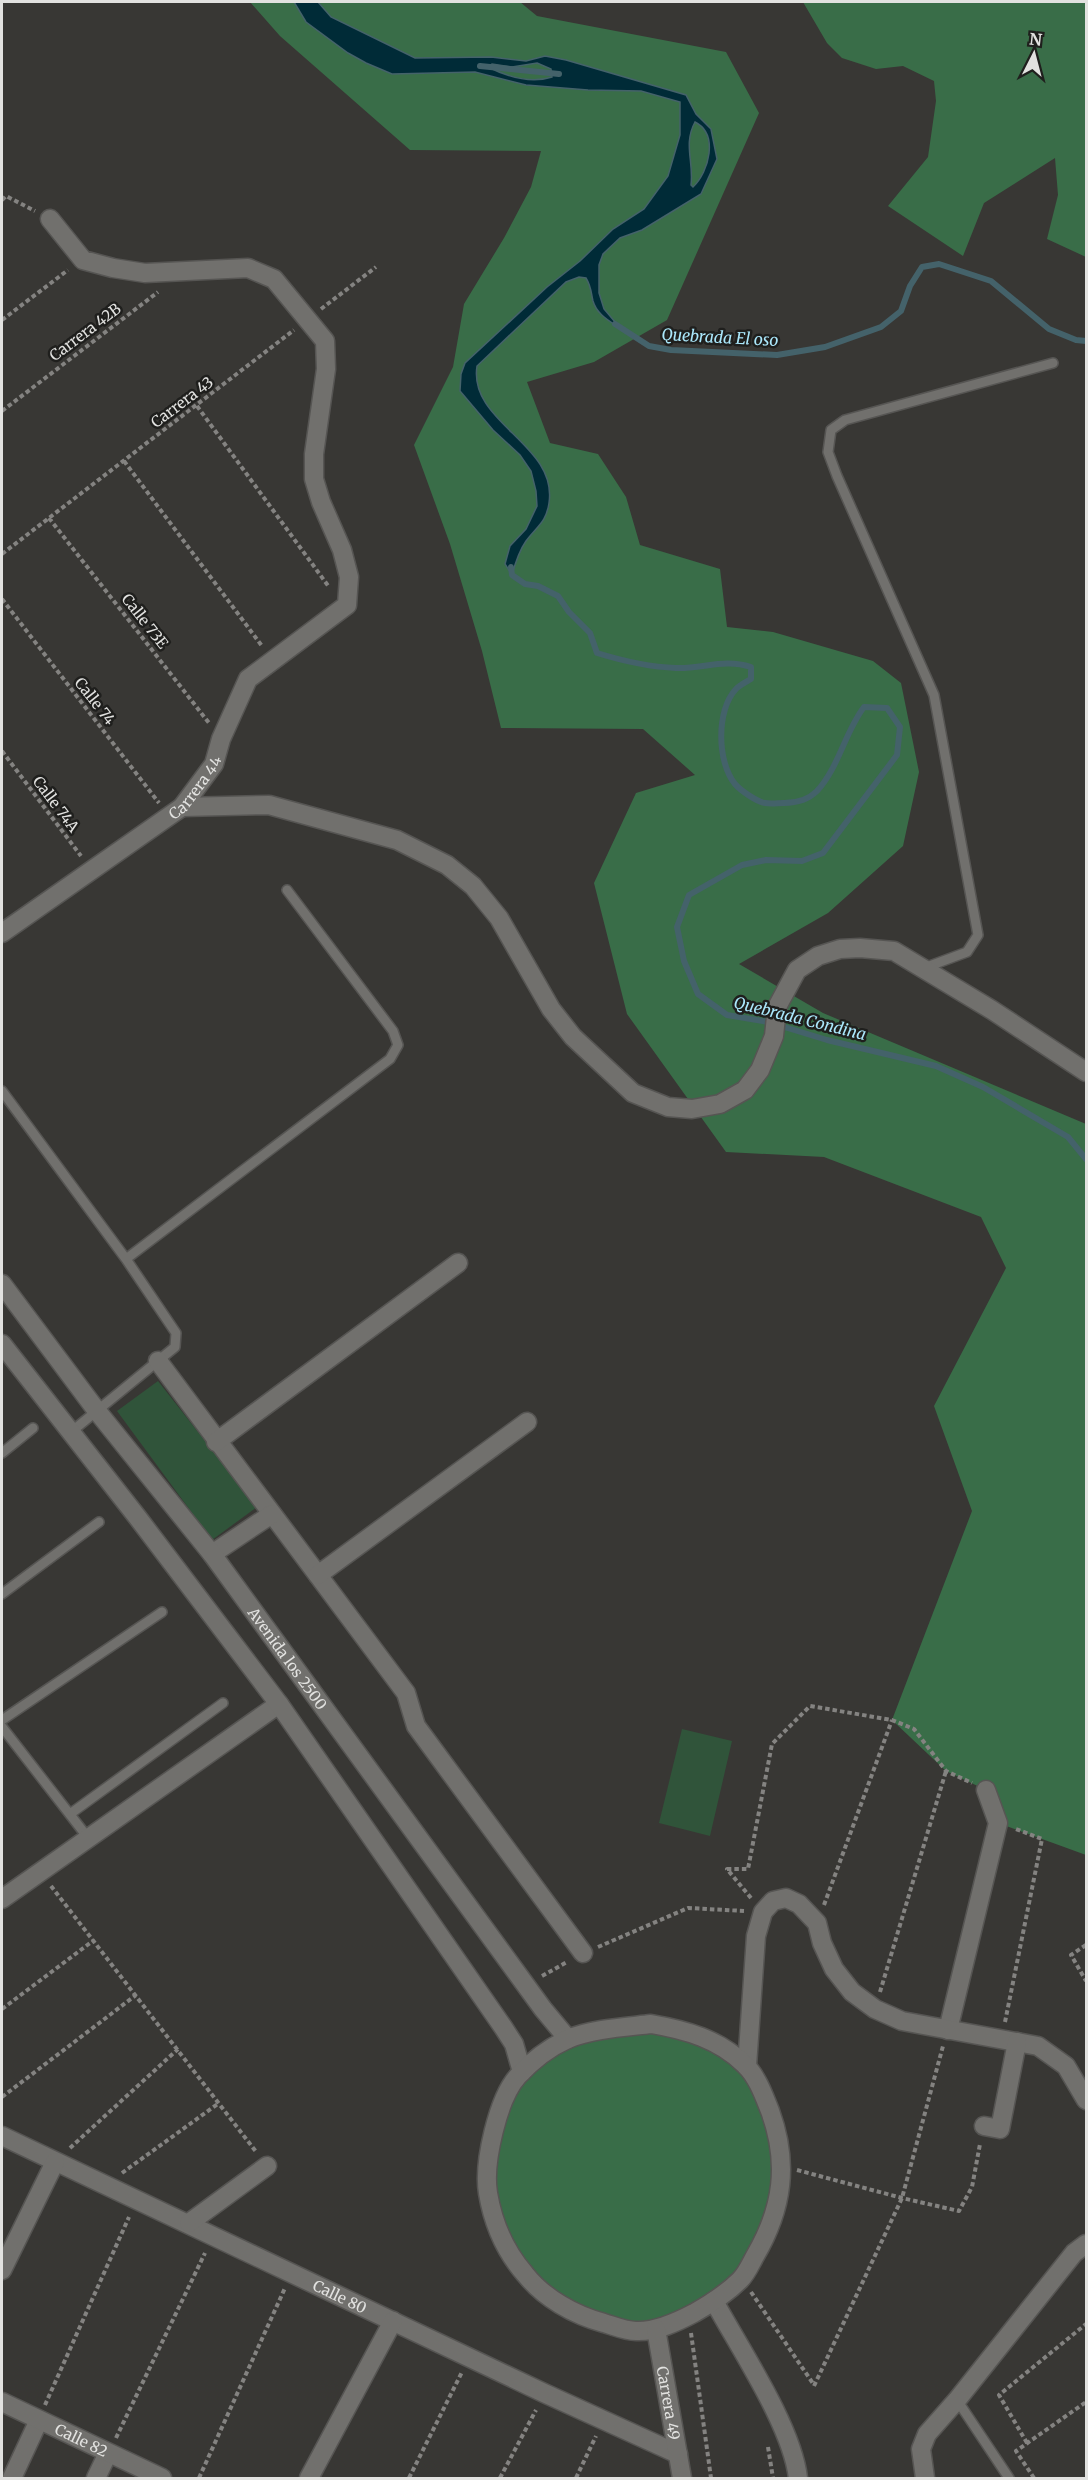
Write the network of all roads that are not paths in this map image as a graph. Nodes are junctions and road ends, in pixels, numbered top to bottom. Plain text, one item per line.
1 (50, 219) road end
2 (1053, 363) dead end
3 (176, 812) junction
4 (286, 890) dead end
5 (2, 933) edge
6 (924, 968) junction
7 (1086, 1072) edge
8 (2, 1091) edge
9 (126, 1259) junction
10 (458, 1263) dead end
11 (2, 1284) edge
12 (2, 1344) edge
13 (158, 1361) junction
14 (97, 1411) junction
15 (527, 1422) dead end
16 (33, 1428) dead end
17 (71, 1432) junction
18 (216, 1442) junction
19 (2, 1453) edge
20 (273, 1514) junction
21 (99, 1522) dead end
22 (212, 1554) junction
23 (318, 1575) junction
24 (2, 1594) edge
25 (162, 1612) dead end
26 (224, 1703) dead end
27 (279, 1704) junction
28 (2, 1720) edge
29 (2, 1727) edge
30 (986, 1790) road end
31 (70, 1814) junction
32 (89, 1839) junction
33 (2, 1899) edge
34 (583, 1953) road end
35 (948, 2030) junction
36 (568, 2039) junction
37 (1009, 2041) junction
38 (747, 2066) junction
39 (522, 2073) junction
40 (1086, 2100) edge
41 (984, 2126) road end
42 (2, 2136) edge
43 (55, 2162) junction
44 (267, 2166) road end
45 (189, 2223) junction
46 (1086, 2244) edge
47 (2, 2270) edge
48 (714, 2301) junction
49 (393, 2321) junction
50 (656, 2329) junction
51 (957, 2400) junction
52 (2, 2402) edge
53 (39, 2420) junction
54 (108, 2453) junction
55 (678, 2454) junction
56 (12, 2478) edge
57 (96, 2478) edge
58 (162, 2478) edge
59 (309, 2478) edge
60 (682, 2478) edge
61 (798, 2478) edge
62 (925, 2478) edge
63 (1010, 2478) edge

1 - 3 street, Carrera 44
2 - 6 lane
3 - 5 street, Carrera 44
3 - 6 street
4 - 9 lane
6 - 7 street
8 - 9 lane
9 - 13 lane
10 - 18 street
11 - 14 street, Avenida los 2500
12 - 17 street
13 - 14 lane
13 - 18 street
14 - 17 lane
14 - 22 street, Avenida los 2500
15 - 23 street
16 - 19 lane
17 - 27 street
18 - 20 street
20 - 22 street
20 - 23 street
21 - 24 lane
22 - 36 street, Avenida los 2500
23 - 34 street
25 - 28 lane
26 - 31 lane
27 - 32 street
27 - 39 street
29 - 31 lane
30 - 35 street
31 - 32 lane
32 - 33 street
35 - 37 street
35 - 38 street
36 - 38 street
36 - 39 street
37 - 40 street
37 - 41 street
38 - 48 street
39 - 50 street
42 - 43 street, Calle 80
43 - 45 street, Calle 80
43 - 47 street
44 - 45 street
45 - 49 street, Calle 80
46 - 51 street
48 - 50 street
48 - 61 street
49 - 55 street, Calle 80
49 - 59 street
50 - 55 street, Carrera 49
51 - 62 street
51 - 63 lane
52 - 53 street, Calle 82
53 - 54 street, Calle 82
53 - 56 street
54 - 57 street
54 - 58 street, Calle 82
55 - 60 street, Carrera 49

